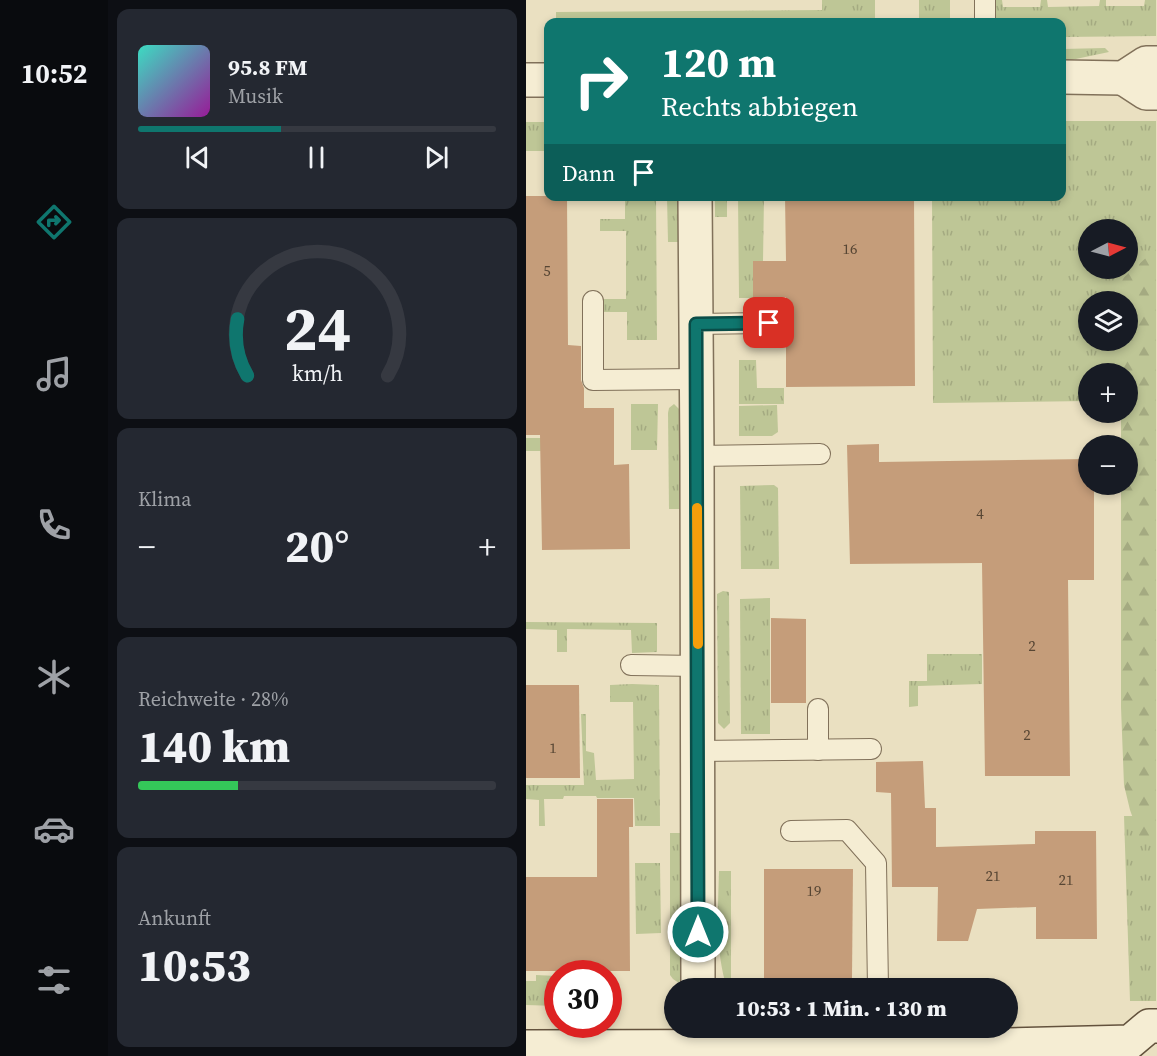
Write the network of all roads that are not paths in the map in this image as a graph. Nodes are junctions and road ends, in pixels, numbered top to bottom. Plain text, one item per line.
1 (985, 0) edge
2 (985, 18) edge
3 (1156, 63) edge
4 (1066, 77) edge
5 (1123, 78) junction
6 (526, 80) edge
7 (544, 80) edge
8 (1156, 93) edge
9 (695, 201) edge
10 (593, 301) dead end
11 (769, 323) dead end
12 (696, 324) junction
13 (697, 379) junction
14 (820, 454) dead end
15 (697, 456) junction
16 (631, 665) dead end
17 (698, 666) junction
18 (817, 709) dead end
19 (871, 749) dead end
20 (818, 750) junction
21 (697, 751) junction
22 (791, 831) dead end
23 (698, 978) edge
24 (878, 978) edge
25 (681, 1038) edge
26 (889, 1038) edge
27 (1144, 1041) edge
28 (526, 1047) edge

1 - 2 lane
3 - 5 street
4 - 5 street
5 - 8 street
6 - 7 street
9 - 12 street
10 - 13 lane
11 - 12 lane
12 - 13 street
13 - 15 street
14 - 15 lane
15 - 17 street
16 - 17 lane
17 - 21 street
18 - 20 lane
19 - 20 lane
20 - 21 lane
21 - 23 street
22 - 24 lane
25 - 28 street
26 - 27 street

